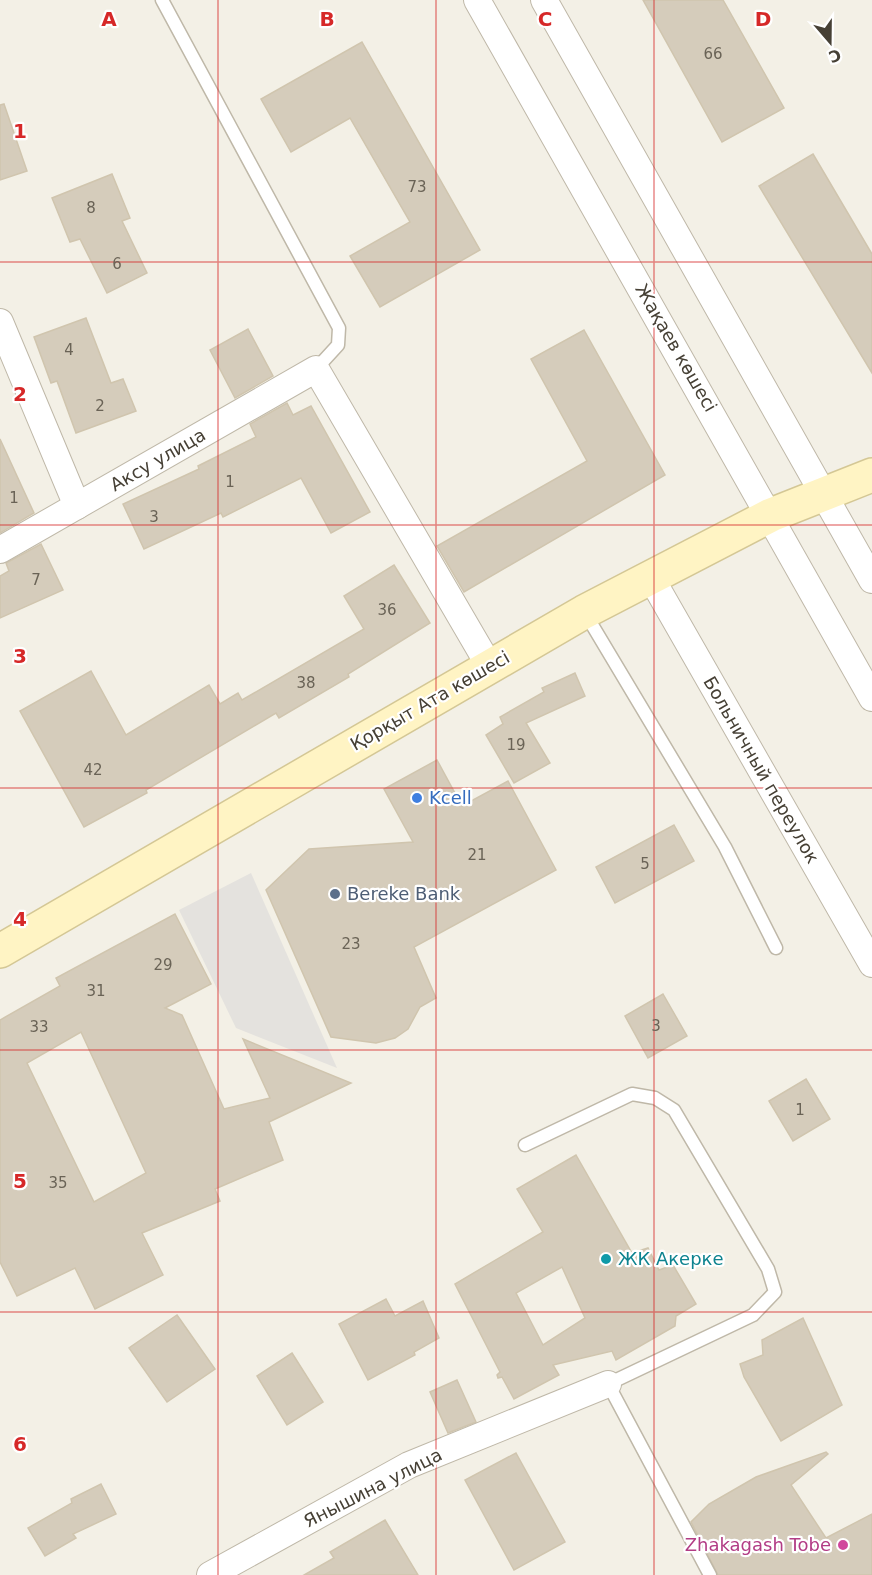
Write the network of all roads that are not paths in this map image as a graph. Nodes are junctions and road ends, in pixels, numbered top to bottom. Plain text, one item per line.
1 (162, 0) edge
2 (477, 0) edge
3 (544, 0) edge
4 (0, 322) edge
5 (316, 369) junction
6 (872, 475) edge
7 (823, 493) junction
8 (77, 506) junction
9 (771, 515) junction
10 (0, 550) edge
11 (650, 576) junction
12 (872, 580) edge
13 (584, 612) junction
14 (490, 667) junction
15 (872, 698) edge
16 (776, 948) dead end
17 (0, 951) edge
18 (872, 964) edge
19 (525, 1144) dead end
20 (608, 1384) junction
21 (210, 1575) edge
22 (710, 1575) edge

1 - 5 lane
2 - 9 street, Жақаев көшесі
3 - 7 street
4 - 8 street
5 - 8 street, Аксу улица
5 - 14 street
6 - 7 street, Қорқыт Ата көшесі
7 - 9 street, Қорқыт Ата көшесі
7 - 12 street
8 - 10 street, Аксу улица
9 - 11 street, Қорқыт Ата көшесі
9 - 15 street, Жақаев көшесі
11 - 13 street, Қорқыт Ата көшесі
11 - 18 street, Больничный переулок
13 - 14 street, Қорқыт Ата көшесі
13 - 16 lane
14 - 17 street, Қорқыт Ата көшесі
19 - 20 lane
20 - 21 street, Янышина улица
20 - 22 lane

